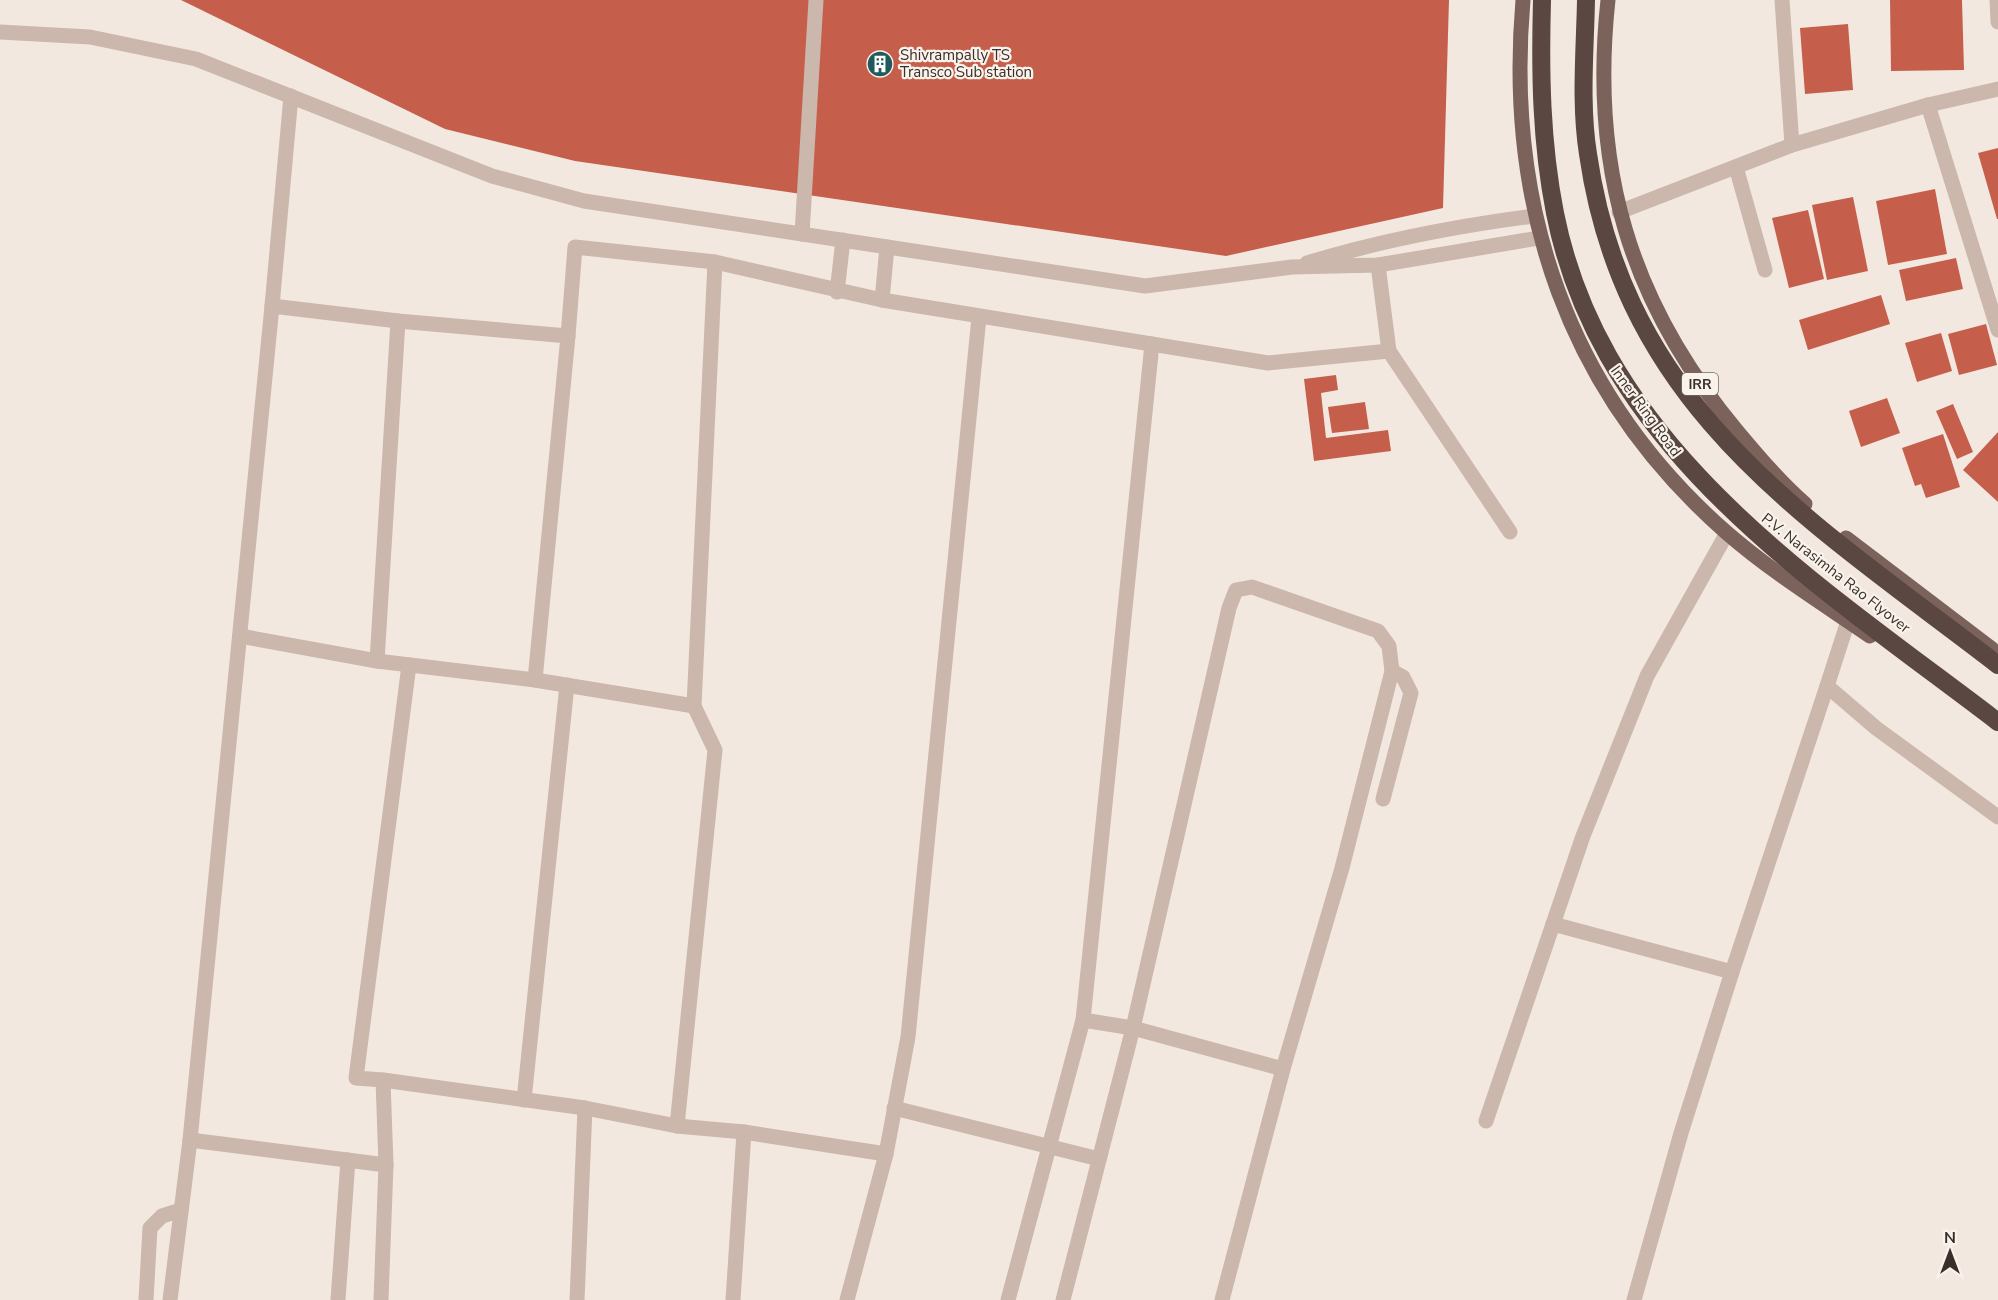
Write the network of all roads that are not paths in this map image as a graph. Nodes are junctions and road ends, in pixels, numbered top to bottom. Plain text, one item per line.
1 (816, 0) edge
2 (1523, 0) edge
3 (1542, 0) edge
4 (1586, 0) edge
5 (1608, 0) edge
6 (1782, 0) edge
7 (1997, 0) edge
8 (1998, 22) edge
9 (0, 32) edge
10 (1998, 89) edge
11 (291, 96) junction
12 (1928, 105) junction
13 (1792, 145) junction
14 (1736, 167) junction
15 (1619, 212) junction
16 (1534, 216) junction
17 (802, 234) junction
18 (1539, 238) junction
19 (843, 240) junction
20 (887, 247) junction
21 (715, 262) junction
22 (1378, 265) junction
23 (1292, 267) junction
24 (1765, 270) dead end
25 (837, 292) junction
26 (882, 300) junction
27 (272, 306) junction
28 (979, 317) junction
29 (398, 321) junction
30 (1998, 330) edge
31 (568, 336) junction
32 (1152, 344) junction
33 (1389, 351) junction
34 (1510, 532) dead end
35 (1727, 533) junction
36 (1848, 621) junction
37 (1941, 621) junction
38 (240, 636) junction
39 (1998, 654) edge
40 (1914, 658) junction
41 (1998, 659) edge
42 (377, 661) junction
43 (409, 665) junction
44 (1998, 665) edge
45 (1392, 671) junction
46 (535, 680) junction
47 (567, 685) junction
48 (1827, 686) junction
49 (694, 706) junction
50 (1998, 722) edge
51 (1998, 730) edge
52 (1383, 800) dead end
53 (1998, 817) edge
54 (1553, 924) junction
55 (1732, 972) junction
56 (1083, 1020) junction
57 (1133, 1028) junction
58 (1283, 1069) junction
59 (383, 1080) junction
60 (524, 1100) junction
61 (585, 1108) junction
62 (894, 1108) junction
63 (1486, 1121) dead end
64 (677, 1126) junction
65 (744, 1132) junction
66 (190, 1140) junction
67 (1049, 1147) junction
68 (886, 1154) junction
69 (1099, 1159) junction
70 (348, 1160) junction
71 (386, 1165) junction
72 (181, 1210) junction
73 (146, 1300) edge
74 (170, 1300) edge
75 (338, 1300) edge
76 (381, 1300) edge
77 (577, 1300) edge
78 (733, 1300) edge
79 (847, 1300) edge
80 (1008, 1300) edge
81 (1063, 1300) edge
82 (1222, 1300) edge
83 (1634, 1300) edge

1 - 17 street
2 - 16 main road, Inner Ring Road
3 - 40 highway, P.V. Narasimha Rao Flyover
4 - 37 highway, P.V. Narasimha Rao Flyover
5 - 15 main road, IRR
6 - 13 street
7 - 8 street
9 - 11 street
10 - 12 street
11 - 17 street
11 - 27 street
12 - 13 street
12 - 30 street
13 - 14 street
14 - 15 street
14 - 24 street
15 - 39 main road, IRR
16 - 18 main road, Inner Ring Road
16 - 23 street
17 - 19 street
18 - 22 street
18 - 35 main road, Inner Ring Road
19 - 20 street
19 - 25 street
20 - 23 street
20 - 26 street
21 - 25 street
21 - 31 street
21 - 49 street
22 - 23 street
22 - 33 street
25 - 26 street
26 - 28 street
27 - 29 street
27 - 38 street
28 - 32 street
28 - 62 street
29 - 31 street
29 - 42 street
31 - 46 street
32 - 33 street
32 - 56 street
33 - 34 street
35 - 36 main road, Inner Ring Road
35 - 54 street
36 - 48 street
36 - 51 main road, Inner Ring Road
37 - 41 highway
37 - 44 highway, P.V. Narasimha Rao Flyover
38 - 42 street
38 - 66 street
40 - 50 highway, P.V. Narasimha Rao Flyover
40 - 51 highway
42 - 43 street
43 - 46 street
43 - 59 street
45 - 52 street
45 - 57 street
45 - 58 street
46 - 47 street
47 - 49 street
47 - 60 street
48 - 53 street
48 - 55 street
49 - 64 street
54 - 55 street
54 - 63 street
55 - 83 street
56 - 57 street
56 - 67 street
57 - 58 street
57 - 69 street
58 - 82 street
59 - 60 street
59 - 71 street
60 - 61 street
61 - 64 street
61 - 77 street
62 - 67 street
62 - 68 street
64 - 65 street
65 - 68 street
65 - 78 street
66 - 70 street
66 - 72 street
67 - 69 street
67 - 80 street
68 - 79 street
69 - 81 street
70 - 71 street
70 - 75 street
71 - 76 street
72 - 73 street
72 - 74 street

